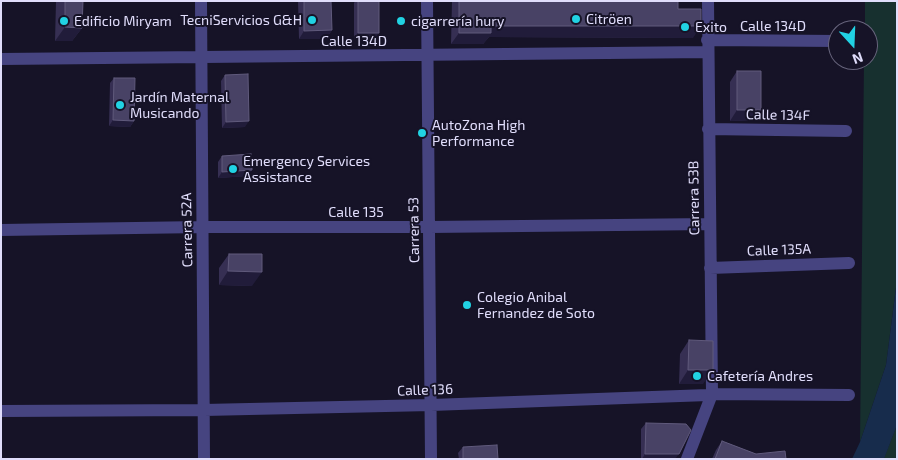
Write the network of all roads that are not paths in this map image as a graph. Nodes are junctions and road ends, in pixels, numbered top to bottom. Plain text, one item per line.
1 (200, 1) edge
2 (427, 1) edge
3 (708, 1) edge
4 (828, 41) edge
5 (707, 46) junction
6 (428, 56) junction
7 (200, 58) junction
8 (1, 59) edge
9 (708, 129) junction
10 (846, 132) dead end
11 (710, 224) junction
12 (202, 227) junction
13 (430, 227) junction
14 (1, 230) edge
15 (849, 263) dead end
16 (710, 268) junction
17 (712, 394) junction
18 (849, 395) dead end
19 (431, 405) junction
20 (204, 410) junction
21 (1, 411) edge
22 (204, 459) edge
23 (431, 459) edge
24 (687, 459) edge

1 - 7 street, Carrera 52A
2 - 6 street, Carrera 53
3 - 5 street, Carrera 53B
4 - 5 street, Calle 134D
5 - 6 street, Calle 134D
5 - 9 street, Carrera 53B
6 - 7 street, Calle 134D
6 - 13 street, Carrera 53
7 - 8 street, Calle 134D
7 - 12 street, Carrera 52A
9 - 10 street, Calle 134F
9 - 11 street, Carrera 53B
11 - 13 street, Calle 135
11 - 16 street, Carrera 53B
12 - 13 street, Calle 135
12 - 14 street, Calle 135
12 - 20 street, Carrera 52A
13 - 19 street, Carrera 53
15 - 16 street, Calle 135A
16 - 17 street, Carrera 53B
17 - 18 street, Calle 136
17 - 19 street, Calle 136
17 - 24 street
19 - 20 street, Calle 136
19 - 23 street, Carrera 53
20 - 21 street, Calle 136
20 - 22 street, Carrera 52A

